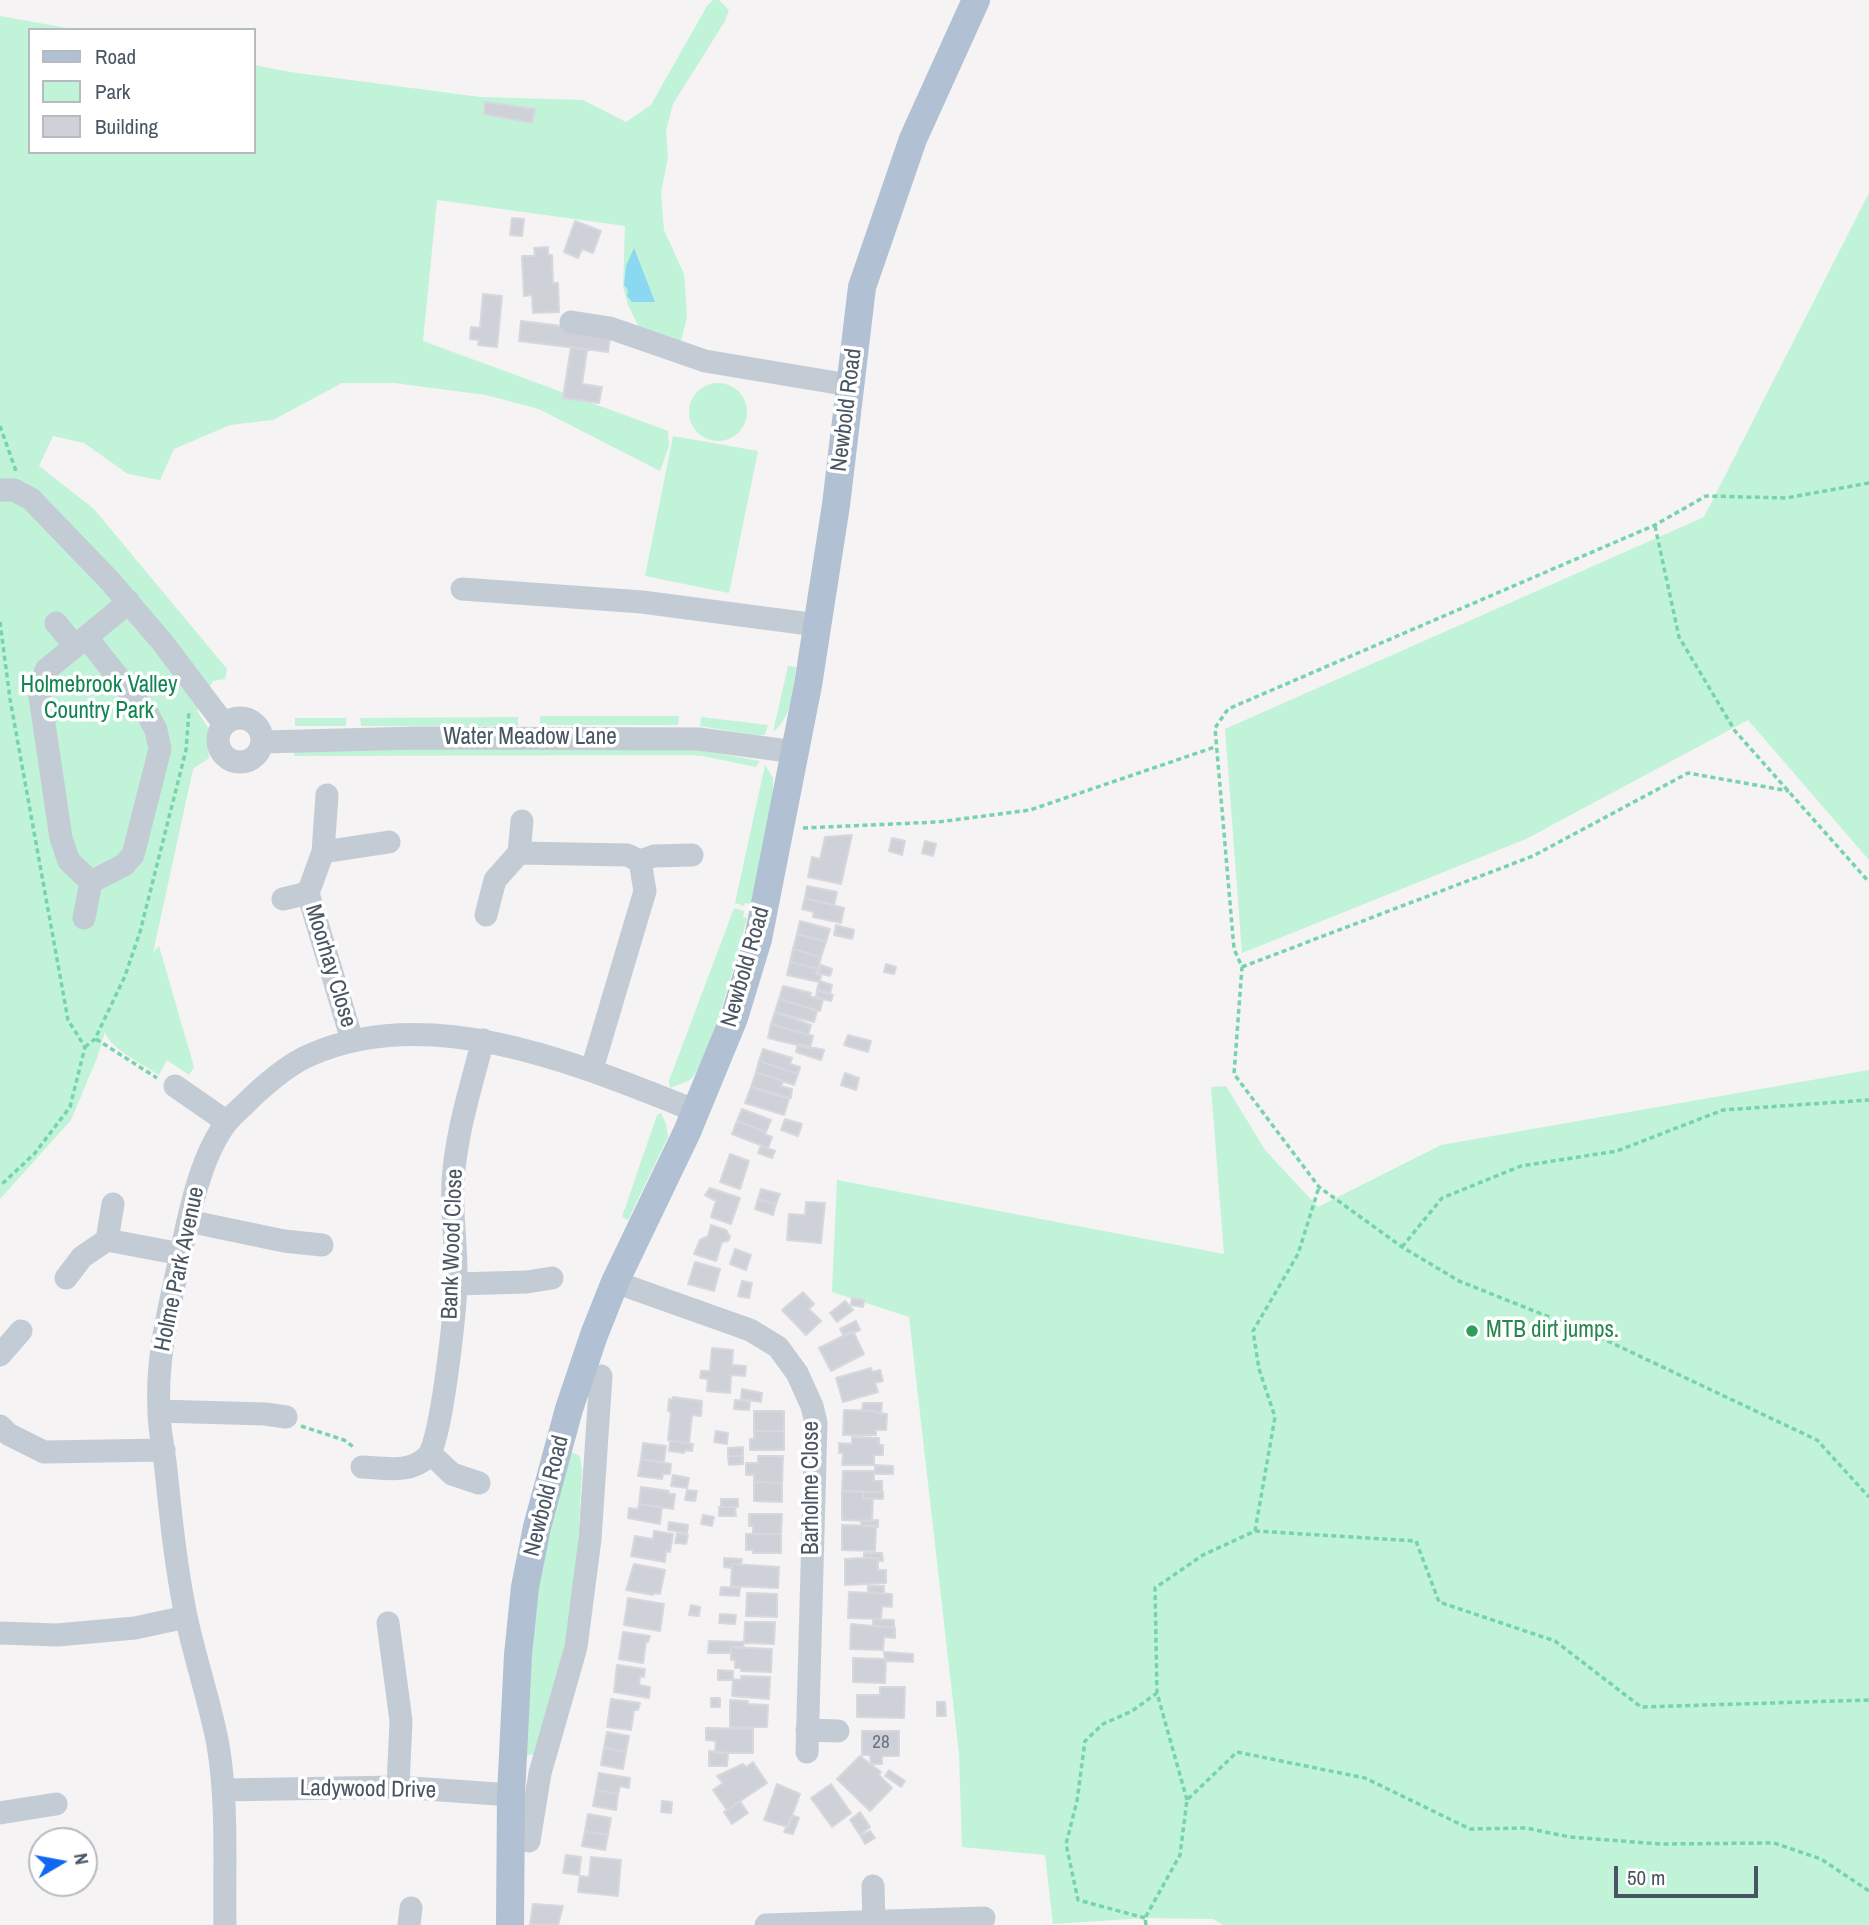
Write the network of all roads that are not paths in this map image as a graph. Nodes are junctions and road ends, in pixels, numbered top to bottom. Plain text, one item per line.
1 (976, 0) edge
2 (571, 322) dead end
3 (849, 385) junction
4 (0, 490) edge
5 (462, 589) dead end
6 (129, 602) junction
7 (56, 623) dead end
8 (817, 625) junction
9 (81, 642) junction
10 (224, 724) junction
11 (264, 742) junction
12 (795, 752) junction
13 (327, 795) dead end
14 (522, 821) dead end
15 (389, 842) dead end
16 (323, 852) junction
17 (519, 853) junction
18 (692, 855) dead end
19 (640, 861) junction
20 (91, 882) junction
21 (308, 893) junction
22 (283, 899) dead end
23 (486, 915) dead end
24 (84, 918) dead end
25 (352, 1040) junction
26 (483, 1041) junction
27 (592, 1069) junction
28 (175, 1086) road end
29 (696, 1111) junction
30 (227, 1122) junction
31 (113, 1204) dead end
32 (188, 1221) junction
33 (107, 1240) junction
34 (322, 1245) dead end
35 (181, 1254) junction
36 (66, 1278) dead end
37 (552, 1278) dead end
38 (615, 1282) junction
39 (456, 1284) junction
40 (22, 1331) dead end
41 (0, 1355) edge
42 (601, 1376) dead end
43 (159, 1411) junction
44 (286, 1417) road end
45 (0, 1426) edge
46 (563, 1433) junction
47 (595, 1438) junction
48 (164, 1450) junction
49 (430, 1453) junction
50 (360, 1458) road end
51 (479, 1483) dead end
52 (186, 1617) junction
53 (388, 1623) dead end
54 (0, 1633) edge
55 (838, 1731) dead end
56 (521, 1780) junction
57 (398, 1787) junction
58 (223, 1790) junction
59 (56, 1804) dead end
60 (5, 1812) edge
61 (529, 1841) dead end
62 (873, 1886) dead end
63 (984, 1918) dead end
64 (874, 1921) junction
65 (225, 1925) edge
66 (510, 1925) edge
67 (766, 1925) edge

1 - 3 main road, Newbold Road
2 - 3 street
3 - 8 main road, Newbold Road
4 - 6 street
5 - 8 street
6 - 9 street
6 - 10 street
7 - 9 street
8 - 12 main road, Newbold Road
9 - 20 street
9 - 20 street
10 - 11 street
10 - 11 street
11 - 12 street, Water Meadow Lane
12 - 29 main road, Newbold Road
13 - 16 street, Moorhay Close
14 - 17 street
15 - 16 street
16 - 21 street, Moorhay Close
17 - 19 street
17 - 23 street
18 - 19 street
19 - 27 street
20 - 24 street
21 - 22 street
21 - 25 street, Moorhay Close
25 - 26 street, Holme Park Avenue
25 - 30 street, Holme Park Avenue
26 - 27 street, Holme Park Avenue
26 - 39 street, Bank Wood Close
27 - 29 street, Holme Park Avenue
28 - 30 street
29 - 38 main road, Newbold Road
30 - 32 street, Holme Park Avenue
31 - 33 street
32 - 34 street
32 - 35 street, Holme Park Avenue
33 - 35 street
33 - 36 street
35 - 43 street, Holme Park Avenue
37 - 39 street
38 - 46 main road, Newbold Road
38 - 55 street, Barholme Close
39 - 49 street, Bank Wood Close
40 - 41 street
42 - 47 street, Newbold Road
43 - 44 street
43 - 48 street, Holme Park Avenue
45 - 48 street
46 - 47 street
46 - 56 main road, Newbold Road
47 - 56 street, Newbold Road
48 - 52 street, Holme Park Avenue
49 - 50 street
49 - 51 street
52 - 54 street
52 - 58 street, Holme Park Avenue
53 - 57 street
56 - 57 street, Ladywood Drive
56 - 61 street, Newbold Road
56 - 66 main road, Newbold Road
57 - 58 street, Ladywood Drive
58 - 65 street, Holme Park Avenue
59 - 60 street
62 - 64 street
63 - 64 street
64 - 67 street

